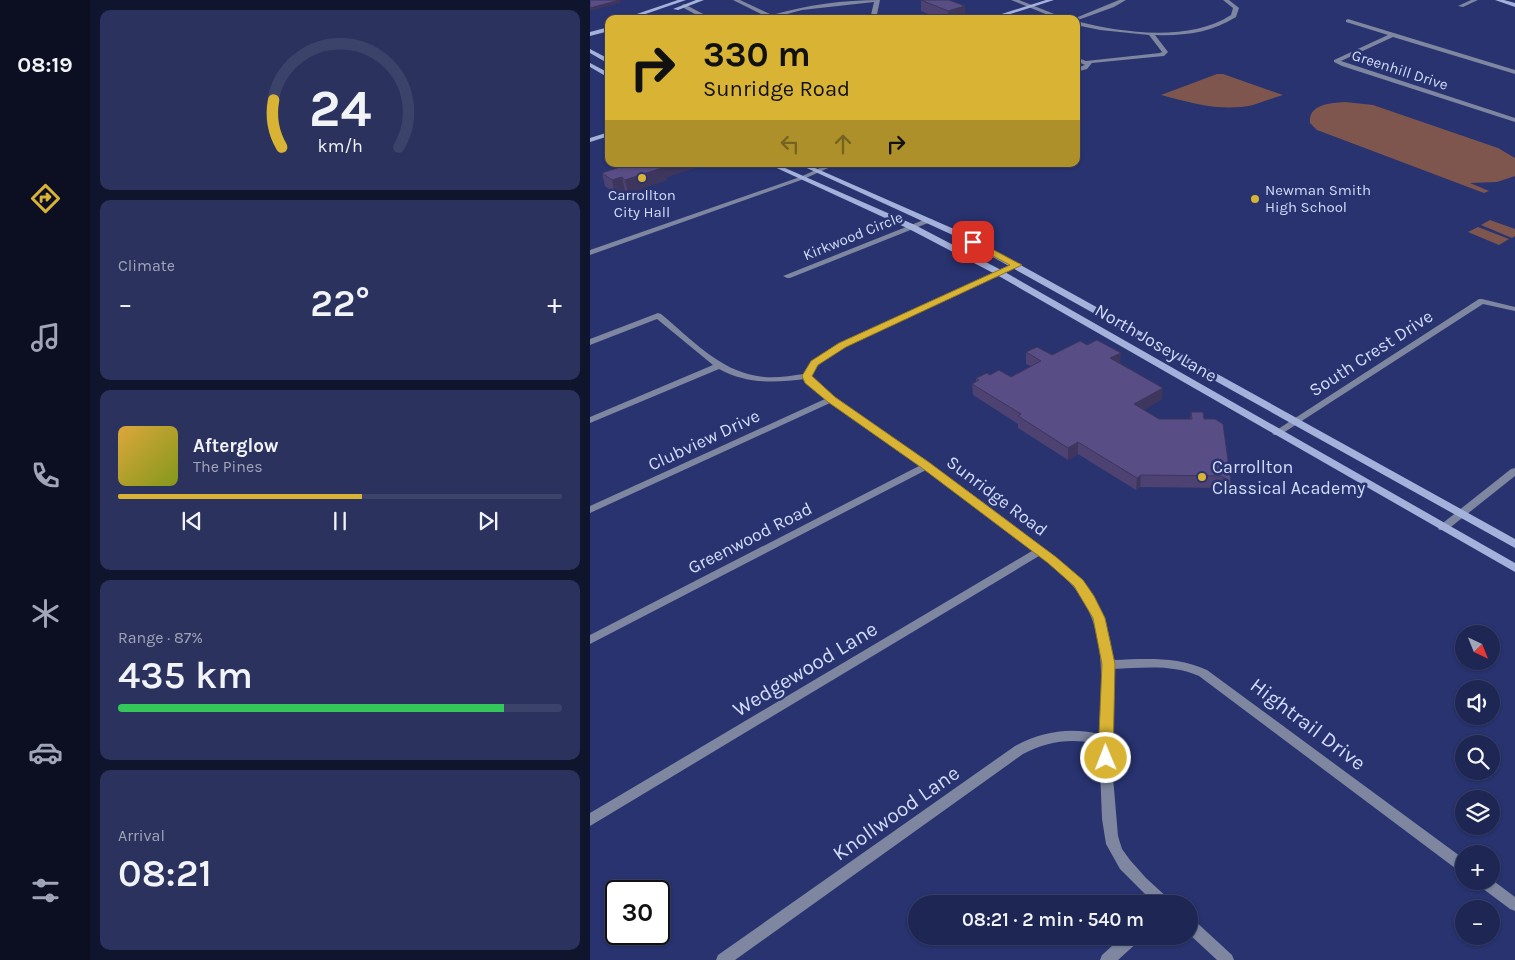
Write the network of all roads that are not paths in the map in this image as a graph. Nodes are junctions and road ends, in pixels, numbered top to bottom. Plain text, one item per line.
1 (701, 0) edge
2 (736, 0) edge
3 (877, 0) edge
4 (1014, 0) edge
5 (1051, 0) edge
6 (1123, 0) edge
7 (1226, 0) edge
8 (1475, 0) edge
9 (1498, 0) edge
10 (684, 3) edge
11 (1515, 5) edge
12 (1030, 6) junction
13 (1461, 6) dead end
14 (638, 15) edge
15 (656, 15) edge
16 (703, 15) edge
17 (767, 15) edge
18 (781, 15) edge
19 (874, 15) edge
20 (1002, 15) edge
21 (1054, 15) edge
22 (1080, 18) edge
23 (1348, 21) dead end
24 (605, 24) edge
25 (1080, 24) edge
26 (590, 27) edge
27 (605, 30) edge
28 (1150, 33) junction
29 (590, 34) edge
30 (1392, 35) junction
31 (590, 52) edge
32 (605, 60) edge
33 (1080, 61) edge
34 (1088, 62) junction
35 (590, 64) edge
36 (605, 67) edge
37 (1080, 69) edge
38 (1515, 72) edge
39 (605, 73) edge
40 (1515, 120) edge
41 (605, 135) edge
42 (590, 140) edge
43 (778, 167) edge
44 (808, 167) edge
45 (827, 167) edge
46 (818, 171) junction
47 (802, 178) junction
48 (928, 221) junction
49 (912, 227) junction
50 (590, 252) edge
51 (1018, 265) junction
52 (1000, 273) junction
53 (787, 276) dead end
54 (1515, 309) edge
55 (590, 342) edge
56 (718, 366) junction
57 (807, 376) junction
58 (832, 399) junction
59 (590, 420) edge
60 (1295, 420) junction
61 (1277, 433) junction
62 (926, 466) junction
63 (1515, 471) edge
64 (590, 510) edge
65 (1461, 514) junction
66 (1444, 528) junction
67 (1515, 544) edge
68 (1040, 551) junction
69 (1515, 568) edge
70 (590, 640) edge
71 (1109, 664) junction
72 (1105, 740) junction
73 (590, 820) edge
74 (1455, 860) edge
75 (1495, 890) edge
76 (1155, 895) edge
77 (1515, 905) edge
78 (1198, 933) edge
79 (1124, 945) edge
80 (723, 960) edge
81 (1106, 960) edge
82 (1227, 960) edge

1 - 10 main road
2 - 17 street
3 - 18 street
3 - 19 street
4 - 12 street
5 - 12 main road
6 - 22 street
7 - 28 street
8 - 13 street
9 - 11 main road
10 - 14 main road
10 - 15 main road
10 - 16 street
12 - 20 main road
12 - 21 street
23 - 30 street
24 - 26 main road
25 - 28 street
27 - 29 main road
28 - 34 street
30 - 38 street
30 - 40 street, Greenhill Drive
31 - 32 main road
33 - 34 street
34 - 37 street
35 - 36 main road
35 - 39 main road
41 - 42 main road
43 - 47 main road, North Josey Lane
44 - 46 main road, North Josey Lane
45 - 46 street
46 - 47 street
46 - 48 main road, North Josey Lane
47 - 49 main road, North Josey Lane
47 - 50 street
48 - 49 street, Kirkwood Circle
48 - 51 main road, North Josey Lane
49 - 52 main road, North Josey Lane
49 - 53 street, Kirkwood Circle
51 - 52 street
51 - 60 main road, North Josey Lane
52 - 57 street
52 - 61 main road, North Josey Lane
54 - 60 street, South Crest Drive
55 - 56 street
56 - 57 street
56 - 59 street
57 - 58 street, Sunridge Road
58 - 62 street, Sunridge Road
58 - 64 street, Clubview Drive
60 - 61 street, South Crest Drive
60 - 65 main road, North Josey Lane
61 - 66 main road, North Josey Lane
62 - 68 street, Sunridge Road
62 - 70 street, Greenwood Road
63 - 65 street
65 - 66 street
65 - 67 main road, North Josey Lane
66 - 69 main road, North Josey Lane
68 - 71 street, Sunridge Road
68 - 73 street, Wedgewood Lane
71 - 72 street, Sunridge Road
71 - 74 street, Hightrail Drive
72 - 76 street, Sunridge Road
72 - 80 street, Knollwood Lane
75 - 77 street
78 - 82 street
79 - 81 street

